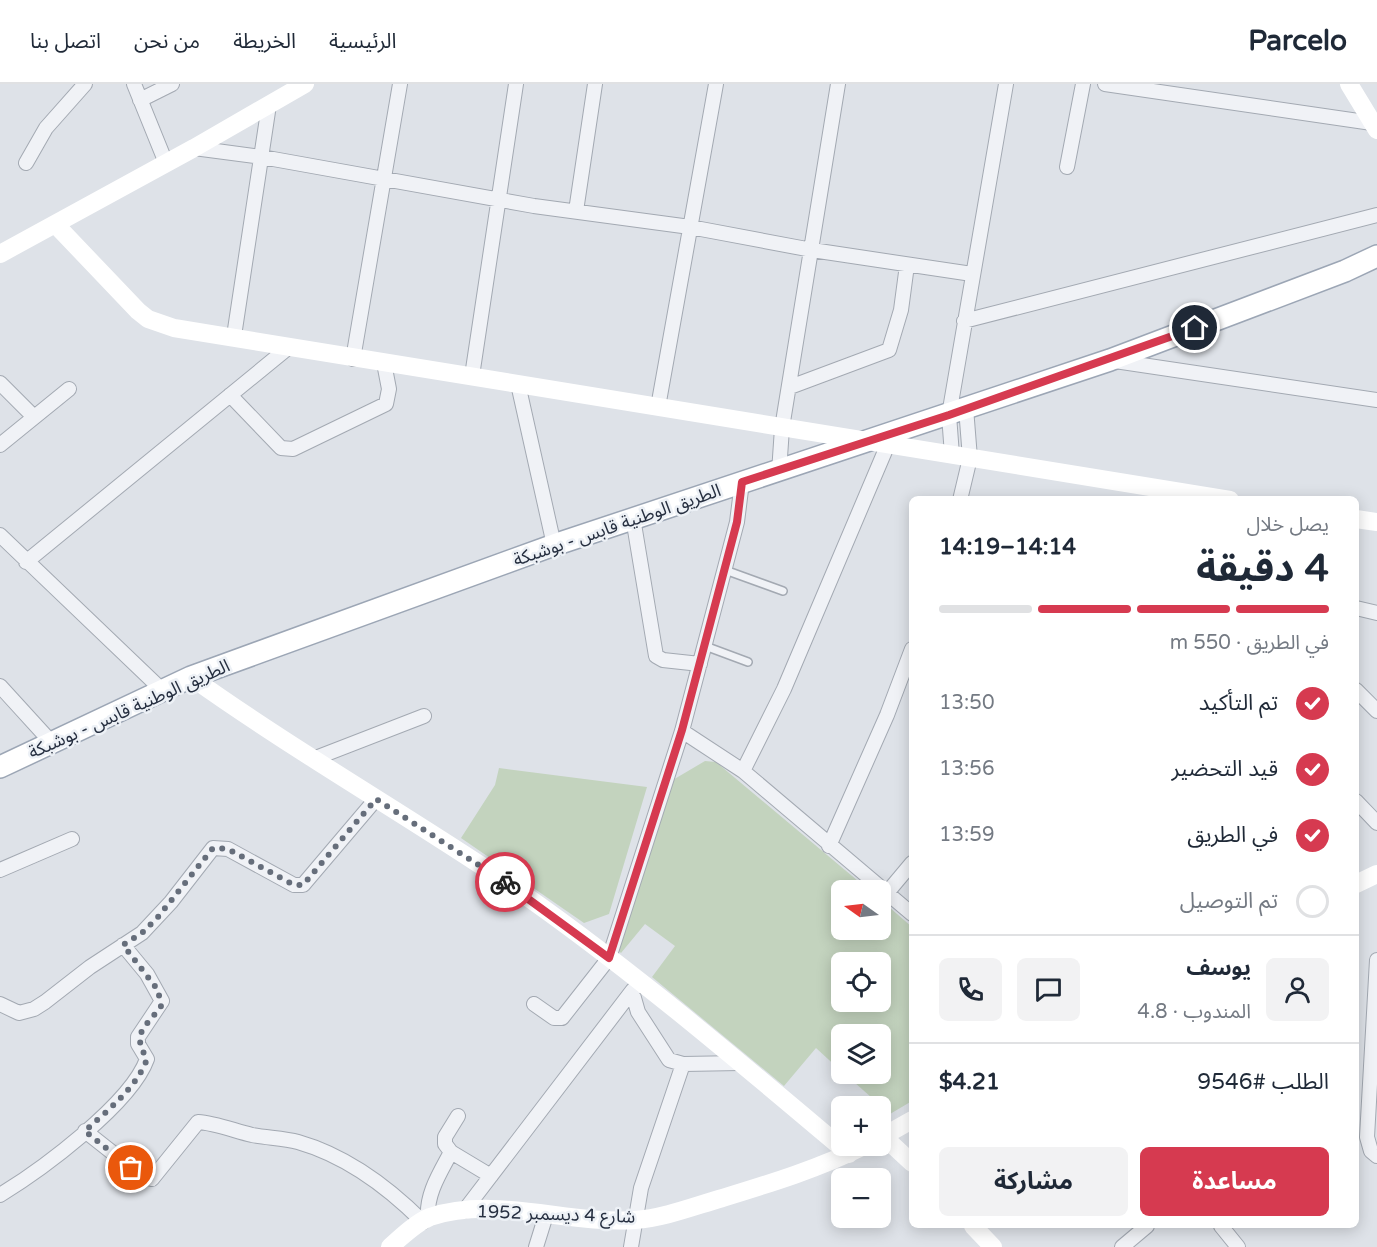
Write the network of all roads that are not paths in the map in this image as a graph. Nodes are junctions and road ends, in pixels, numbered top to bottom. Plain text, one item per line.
1 (85, 84) edge
2 (134, 84) edge
3 (172, 84) edge
4 (305, 84) edge
5 (400, 84) edge
6 (516, 84) edge
7 (595, 84) edge
8 (716, 84) edge
9 (838, 84) edge
10 (1006, 84) edge
11 (1083, 84) edge
12 (1105, 84) edge
13 (1349, 84) edge
14 (140, 100) junction
15 (269, 105) junction
16 (1375, 126) edge
17 (194, 148) junction
18 (262, 157) junction
19 (26, 163) dead end
20 (166, 163) junction
21 (1066, 167) dead end
22 (385, 181) junction
23 (498, 200) junction
24 (576, 211) junction
25 (1377, 215) edge
26 (56, 225) junction
27 (690, 227) junction
28 (812, 250) junction
29 (0, 254) edge
30 (1377, 256) edge
31 (907, 265) junction
32 (972, 274) junction
33 (964, 321) junction
34 (234, 336) junction
35 (289, 347) junction
36 (353, 359) junction
37 (1110, 360) junction
38 (384, 363) junction
39 (472, 376) junction
40 (0, 383) edge
41 (518, 384) junction
42 (789, 387) junction
43 (69, 389) dead end
44 (230, 395) junction
45 (1377, 400) edge
46 (658, 407) junction
47 (958, 412) junction
48 (34, 417) junction
49 (782, 428) junction
50 (865, 441) junction
51 (888, 444) junction
52 (0, 445) edge
53 (952, 455) junction
54 (970, 458) junction
55 (779, 472) junction
56 (742, 482) junction
57 (961, 496) edge
58 (1205, 496) edge
59 (633, 519) junction
60 (1359, 519) edge
61 (1377, 522) edge
62 (0, 535) edge
63 (554, 545) junction
64 (26, 562) junction
65 (725, 570) junction
66 (783, 591) dead end
67 (1359, 609) edge
68 (1377, 613) edge
69 (705, 646) junction
70 (909, 657) edge
71 (748, 662) dead end
72 (700, 664) junction
73 (191, 677) junction
74 (0, 686) edge
75 (162, 690) junction
76 (1359, 693) edge
77 (1377, 711) edge
78 (424, 716) dead end
79 (682, 730) junction
80 (52, 743) junction
81 (705, 744) junction
82 (675, 751) junction
83 (313, 759) junction
84 (0, 767) edge
85 (743, 771) junction
86 (376, 799) junction
87 (1359, 804) edge
88 (1377, 823) edge
89 (72, 839) dead end
90 (829, 846) junction
91 (909, 867) edge
92 (0, 870) edge
93 (1377, 874) edge
94 (869, 880) edge
95 (1359, 883) edge
96 (891, 888) edge
97 (891, 898) edge
98 (909, 912) edge
99 (123, 945) junction
100 (609, 958) junction
101 (1377, 960) edge
102 (636, 986) junction
103 (0, 1004) edge
104 (534, 1004) dead end
105 (740, 1063) junction
106 (682, 1064) junction
107 (1363, 1104) edge
108 (458, 1116) dead end
109 (909, 1122) edge
110 (85, 1131) junction
111 (831, 1131) edge
112 (891, 1132) edge
113 (891, 1145) edge
114 (451, 1152) junction
115 (841, 1156) edge
116 (1377, 1156) edge
117 (909, 1160) edge
118 (491, 1176) junction
119 (0, 1195) edge
120 (464, 1211) junction
121 (546, 1215) junction
122 (425, 1220) junction
123 (635, 1220) junction
124 (975, 1228) edge
125 (1146, 1228) edge
126 (1223, 1228) edge
127 (390, 1247) edge
128 (536, 1247) edge
129 (631, 1247) edge
130 (993, 1247) edge
131 (1122, 1247) edge
132 (1238, 1247) edge

1 - 19 street
2 - 14 street
3 - 14 street
4 - 15 street
5 - 22 street
6 - 23 street
7 - 24 street
8 - 27 street
9 - 28 street
10 - 32 street
11 - 21 street
12 - 16 street
13 - 16 street
14 - 20 street
15 - 17 street
15 - 18 street
17 - 18 street
17 - 20 street
18 - 22 street
18 - 34 street
20 - 26 street
22 - 23 street
22 - 36 street
23 - 24 street
23 - 39 street
24 - 27 street
25 - 33 street
26 - 29 street
26 - 34 street
27 - 28 street
27 - 46 street
28 - 31 street
28 - 42 street
30 - 37 main road, الطريق الوطنية قابس - بوشبكة
31 - 32 street
31 - 42 street
32 - 33 street
33 - 47 street
34 - 35 street
35 - 36 street
35 - 44 street
36 - 38 street
37 - 45 street
37 - 47 main road, الطريق الوطنية قابس - بوشبكة
38 - 39 street
38 - 44 street
39 - 41 street
40 - 48 street
41 - 46 street
41 - 63 street
42 - 49 street
43 - 48 street
44 - 64 street
46 - 49 street
47 - 50 main road, الطريق الوطنية قابس - بوشبكة
47 - 53 street
47 - 54 street
48 - 52 street
49 - 50 street
49 - 55 street
50 - 51 street
50 - 55 main road, الطريق الوطنية قابس - بوشبكة
51 - 53 street
51 - 85 street
53 - 54 street
54 - 57 street
54 - 58 street
55 - 56 main road, الطريق الوطنية قابس - بوشبكة
56 - 59 main road, الطريق الوطنية قابس - بوشبكة
56 - 65 street
59 - 63 main road, الطريق الوطنية قابس - بوشبكة
59 - 72 street
60 - 61 street
62 - 64 street
63 - 73 main road, الطريق الوطنية قابس - بوشبكة
64 - 75 street
65 - 66 lane
65 - 69 street
67 - 68 street
69 - 71 lane
69 - 72 street
70 - 90 street
72 - 79 street
73 - 75 main road, الطريق الوطنية قابس - بوشبكة
73 - 83 street
74 - 80 street
75 - 80 main road, الطريق الوطنية قابس - بوشبكة
76 - 77 street
78 - 83 street
79 - 81 street
79 - 82 street
80 - 84 main road, الطريق الوطنية قابس - بوشبكة
81 - 82 street
81 - 85 street
82 - 100 street
83 - 86 street
85 - 90 street
86 - 99 street
86 - 100 street
87 - 88 street
89 - 92 street
90 - 94 street
91 - 96 street
93 - 95 street
97 - 98 street
99 - 103 street
99 - 110 street
100 - 102 street
100 - 104 street
101 - 107 street
102 - 105 street
102 - 106 street
102 - 118 street
105 - 106 street
105 - 111 street
106 - 123 street
107 - 116 street
108 - 114 street
109 - 112 street
110 - 119 street
110 - 122 street
113 - 117 street
114 - 118 street
114 - 122 street
115 - 123 street, شارع 4 ديسمبر 1952
118 - 120 street
120 - 121 street, شارع 4 ديسمبر 1952
120 - 122 street, شارع 4 ديسمبر 1952
121 - 123 street, شارع 4 ديسمبر 1952
121 - 128 street
122 - 127 street, شارع 4 ديسمبر 1952
123 - 129 street
124 - 130 street
125 - 131 street
126 - 132 street

